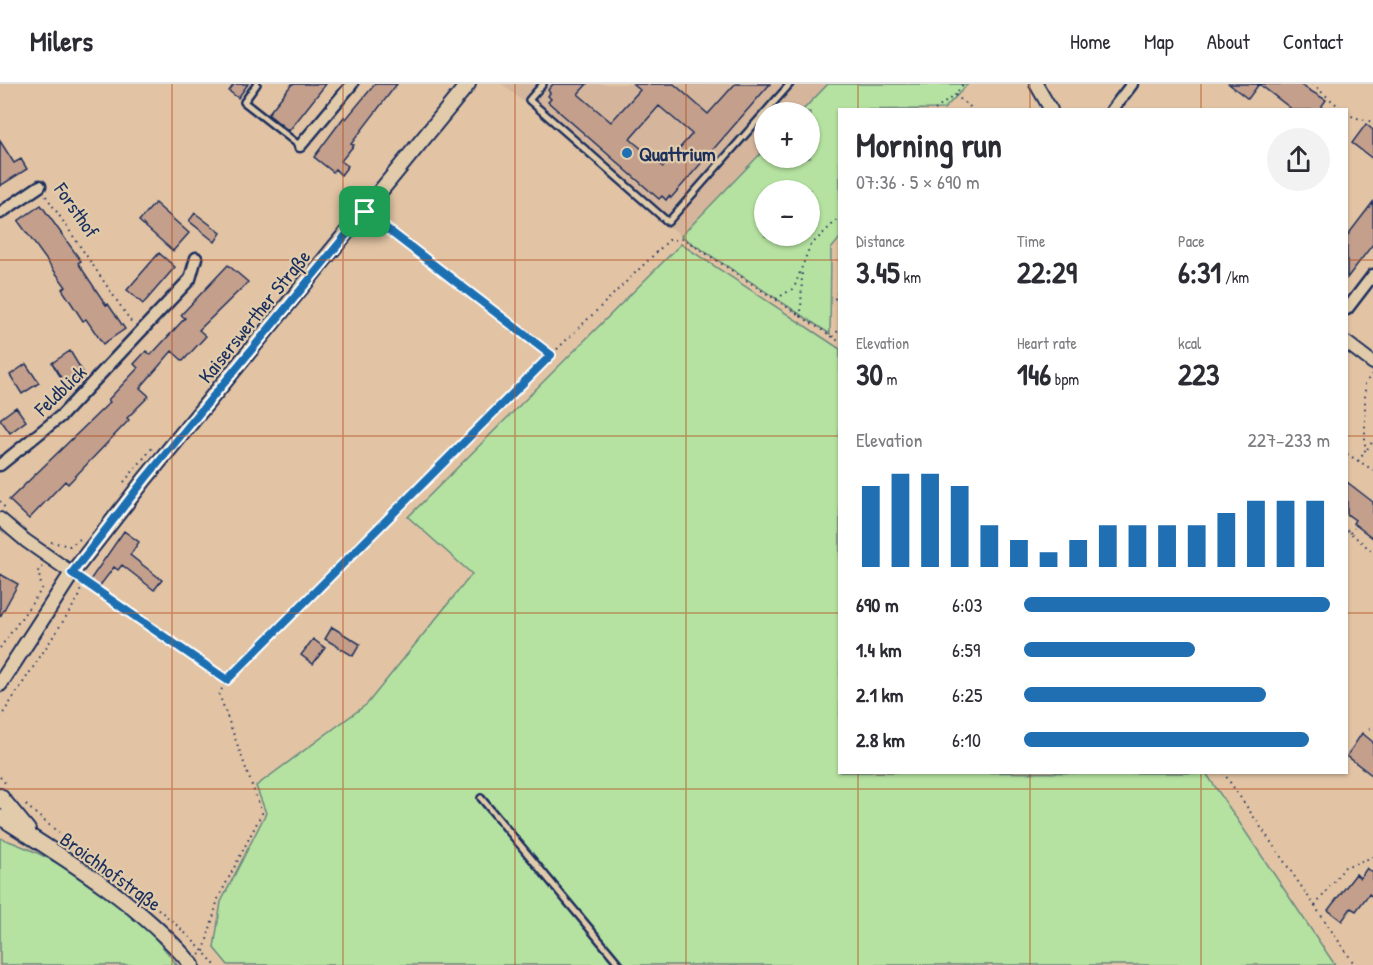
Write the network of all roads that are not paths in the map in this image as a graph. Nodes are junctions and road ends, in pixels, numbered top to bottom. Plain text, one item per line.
1 (257, 84) edge
2 (468, 84) edge
3 (543, 84) edge
4 (790, 84) edge
5 (1036, 84) edge
6 (1132, 84) edge
7 (350, 85) edge
8 (1050, 108) edge
9 (1114, 108) edge
10 (300, 146) joint
11 (40, 186) road end
12 (0, 213) edge
13 (196, 258) dead end
14 (1373, 275) edge
15 (1348, 308) edge
16 (1348, 344) edge
17 (1373, 363) edge
18 (0, 465) edge
19 (5, 517) edge
20 (77, 577) junction
21 (0, 684) edge
22 (6, 793) edge
23 (481, 798) dead end
24 (0, 817) edge
25 (0, 829) edge
26 (37, 840) junction
27 (190, 963) edge
28 (620, 965) edge

1 - 10 lane
2 - 20 main road, Kaiserswerther Straße
3 - 4 lane
5 - 8 street
6 - 9 street
7 - 10 street
11 - 12 street, Forsthof
13 - 18 street, Feldblick
14 - 15 street
16 - 17 street
19 - 20 street
20 - 21 main road, Kaiserswerther Straße
22 - 26 main road
23 - 28 lane
24 - 26 main road, Broichhofstraße
25 - 26 main road
26 - 27 main road, Broichhofstraße

